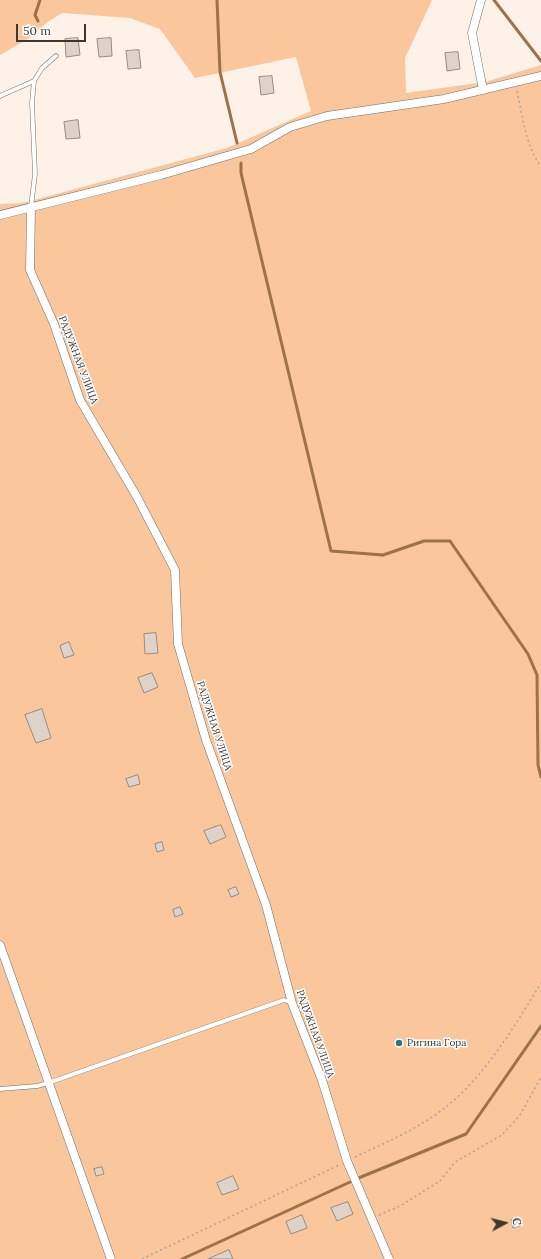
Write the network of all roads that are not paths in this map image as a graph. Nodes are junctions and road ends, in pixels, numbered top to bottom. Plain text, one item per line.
1 (481, 0) edge
2 (56, 56) dead end
3 (541, 76) edge
4 (34, 81) junction
5 (483, 90) junction
6 (0, 96) edge
7 (31, 207) junction
8 (0, 215) edge
9 (0, 946) edge
10 (292, 1003) junction
11 (48, 1083) junction
12 (0, 1089) edge
13 (111, 1259) edge
14 (389, 1259) edge

1 - 5 street
2 - 4 lane
3 - 5 street
4 - 6 lane
4 - 7 lane
5 - 7 street
7 - 8 street
7 - 10 street, РАДУЖНАЯ УЛИЦА
9 - 11 street
10 - 11 lane
10 - 14 street, РАДУЖНАЯ УЛИЦА
11 - 12 lane
11 - 13 street

